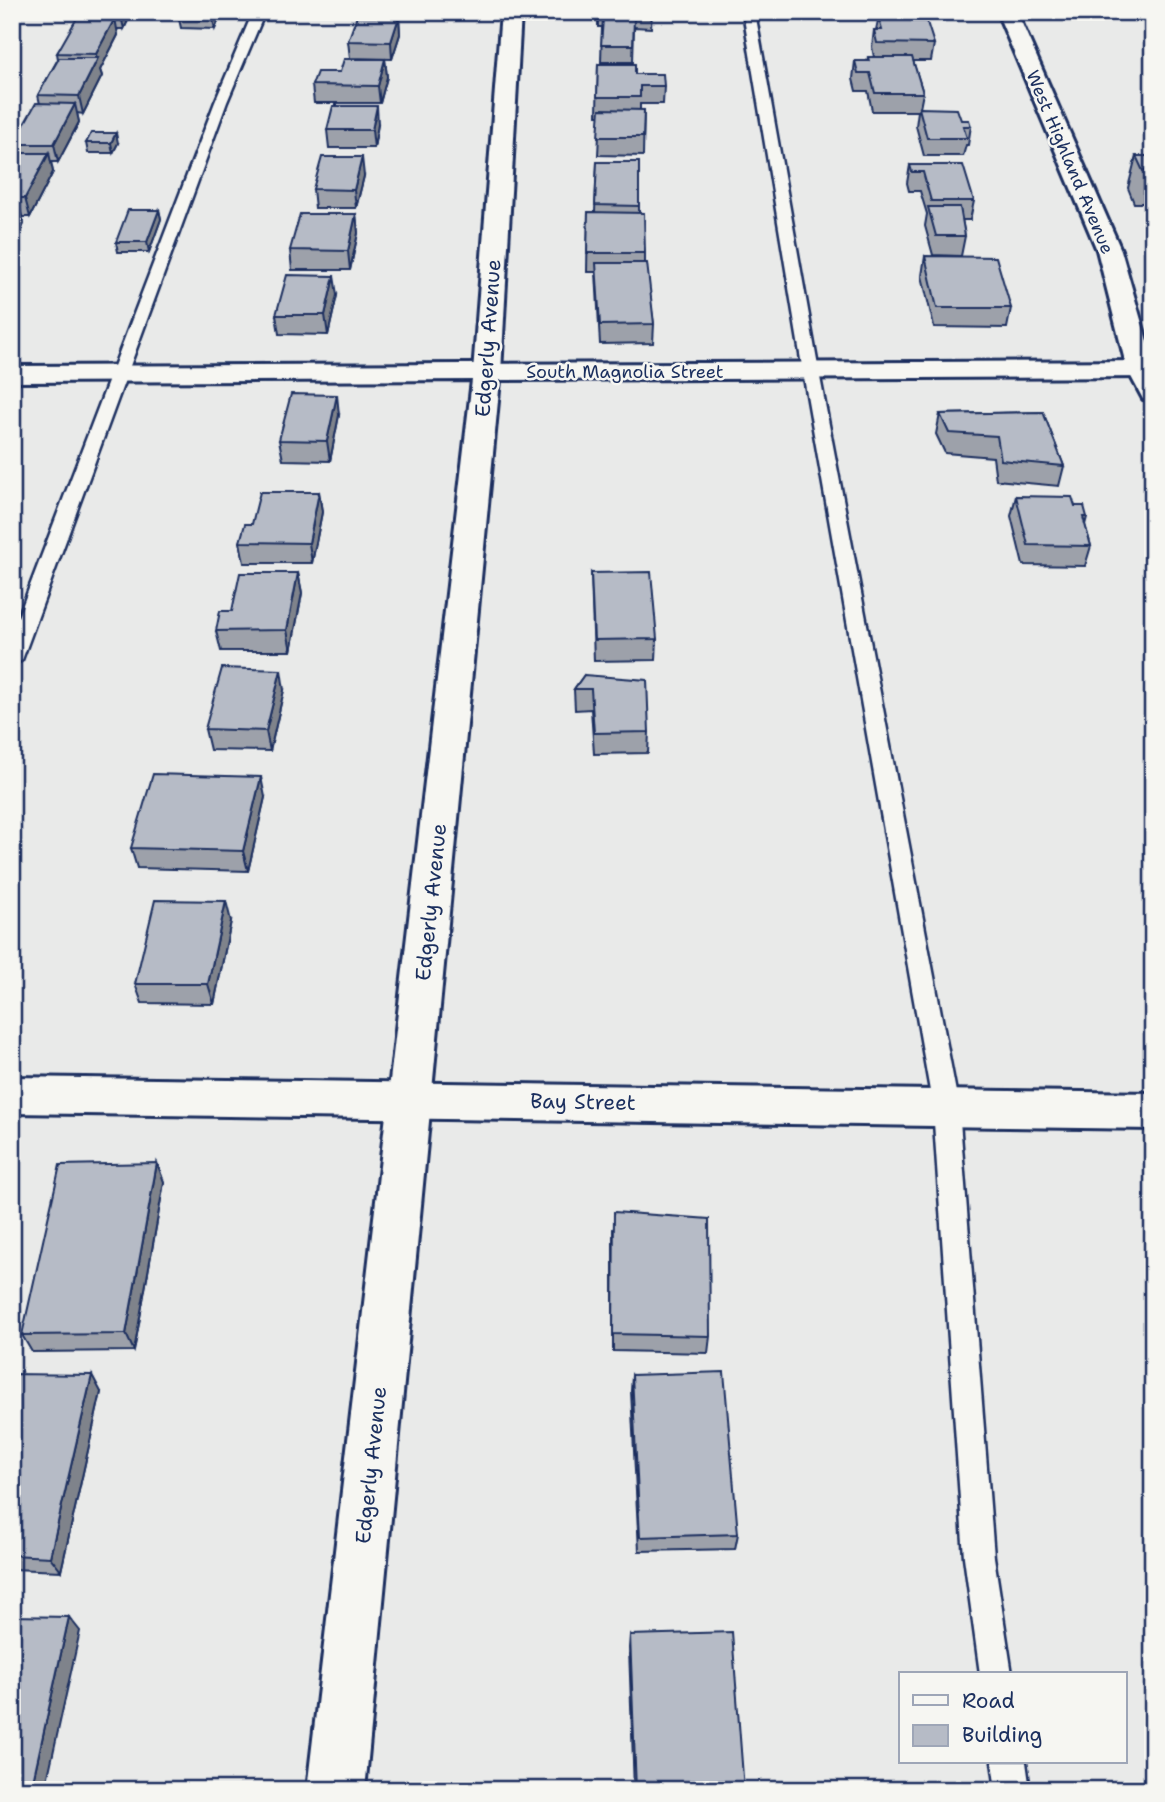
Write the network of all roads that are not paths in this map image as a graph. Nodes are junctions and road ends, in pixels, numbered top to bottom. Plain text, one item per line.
1 (259, 12) edge
2 (511, 12) edge
3 (749, 12) edge
4 (1007, 12) edge
5 (487, 372) junction
6 (811, 372) junction
7 (12, 374) edge
8 (120, 374) junction
9 (1149, 377) edge
10 (12, 660) edge
11 (12, 1096) edge
12 (410, 1100) junction
13 (946, 1108) junction
14 (1153, 1111) edge
15 (996, 1672) edge
16 (1009, 1764) edge
17 (336, 1790) edge
18 (1013, 1790) edge

1 - 8 lane
2 - 5 street, Edgerly Avenue
3 - 6 lane
4 - 9 street, West Highland Avenue
5 - 6 street, South Magnolia Street
5 - 8 street, South Magnolia Street
5 - 12 street, Edgerly Avenue
6 - 9 street, South Magnolia Street
6 - 13 lane
7 - 8 street, South Magnolia Street
8 - 10 lane
11 - 12 street, Bay Street
12 - 13 street, Bay Street
12 - 17 street, Edgerly Avenue
13 - 14 street, Bay Street
13 - 15 lane
16 - 18 lane

